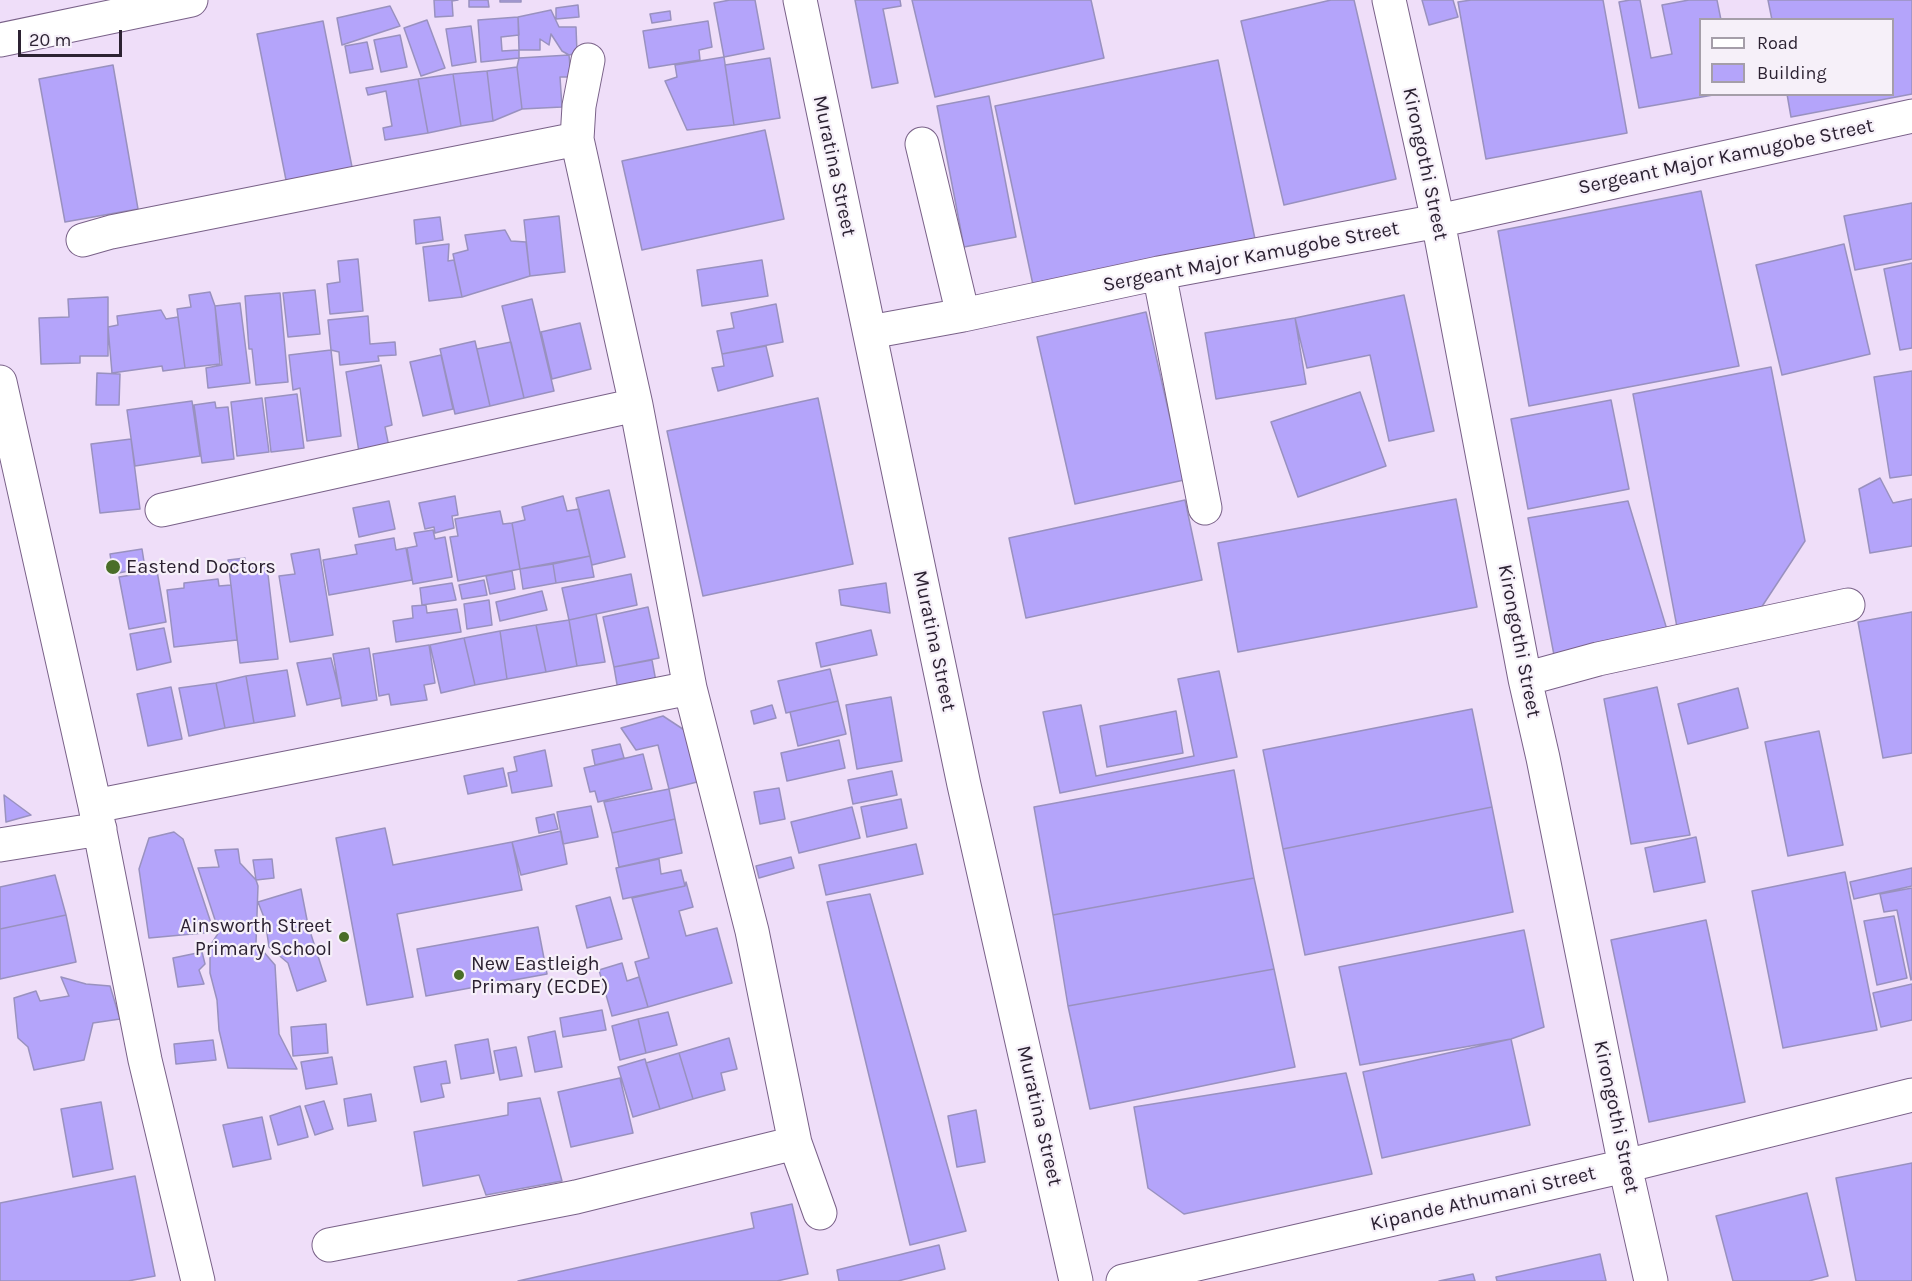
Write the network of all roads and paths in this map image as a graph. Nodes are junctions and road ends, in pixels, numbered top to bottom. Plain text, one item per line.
1 (191, 0) edge
2 (800, 0) edge
3 (1389, 0) edge
4 (0, 40) edge
5 (588, 60) dead end
6 (1912, 116) edge
7 (577, 139) junction
8 (922, 144) dead end
9 (1438, 221) junction
10 (83, 240) dead end
11 (1159, 273) junction
12 (963, 315) junction
13 (870, 332) junction
14 (0, 382) edge
15 (636, 405) junction
16 (1205, 508) dead end
17 (162, 510) dead end
18 (1848, 605) dead end
19 (1525, 679) junction
20 (690, 688) junction
21 (98, 817) junction
22 (0, 845) edge
23 (1912, 1095) edge
24 (795, 1143) junction
25 (1625, 1166) junction
26 (820, 1214) dead end
27 (329, 1245) dead end
28 (198, 1281) edge
29 (1076, 1281) edge
30 (1123, 1281) edge
31 (1651, 1281) edge

1 - 4 street
2 - 13 street, Muratina Street
3 - 9 street, Kirongothi Street
5 - 7 street
6 - 9 street, Sergeant Major Kamugobe Street
7 - 10 street
7 - 15 street
8 - 12 street
9 - 11 street, Sergeant Major Kamugobe Street
9 - 19 street, Kirongothi Street
11 - 12 street, Sergeant Major Kamugobe Street
11 - 16 street
12 - 13 street, Sergeant Major Kamugobe Street
13 - 29 street, Muratina Street
14 - 21 street
15 - 17 street
15 - 20 street
18 - 19 street
19 - 25 street, Kirongothi Street
20 - 21 street
20 - 24 street
21 - 22 street
21 - 28 street
23 - 25 street, Kipande Athumani Street
24 - 26 street
24 - 27 street
25 - 30 street, Kipande Athumani Street
25 - 31 street, Kirongothi Street

